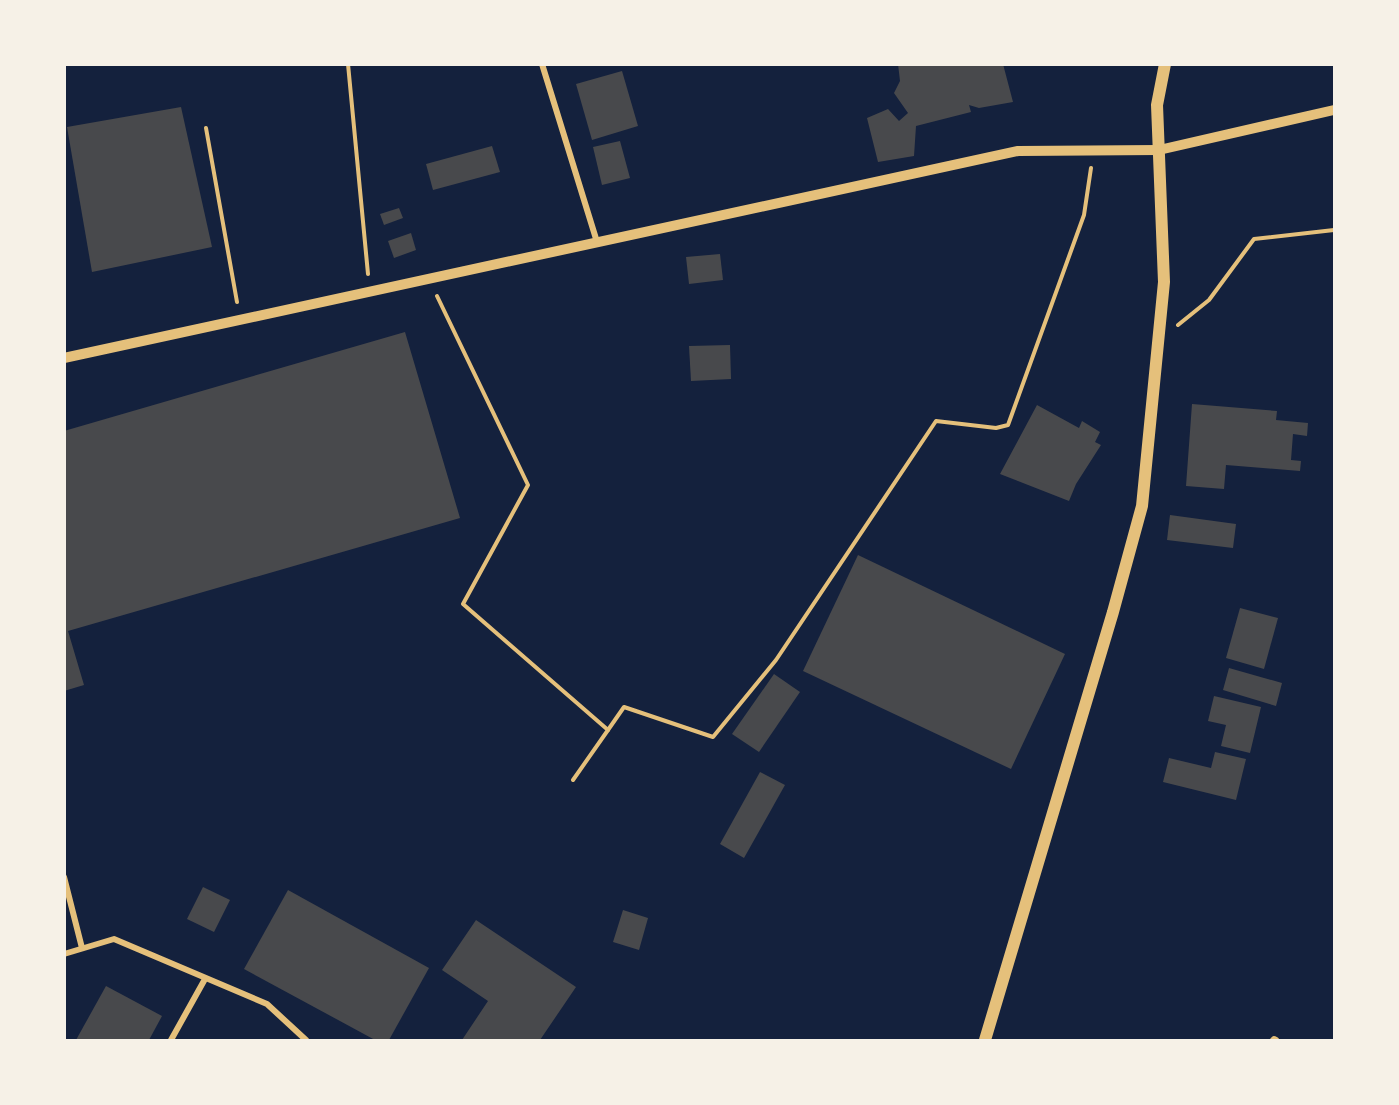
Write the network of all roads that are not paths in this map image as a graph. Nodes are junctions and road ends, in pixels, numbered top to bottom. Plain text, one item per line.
1 (542, 64) edge
2 (1165, 64) edge
3 (1335, 110) edge
4 (1159, 150) junction
5 (597, 242) junction
6 (64, 358) edge
7 (64, 877) edge
8 (82, 948) junction
9 (64, 954) edge
10 (205, 979) junction
11 (171, 1041) edge
12 (306, 1041) edge
13 (985, 1041) edge

1 - 5 street
2 - 4 main road
3 - 4 street
4 - 5 street
4 - 13 main road
5 - 6 street
7 - 8 street
8 - 9 street
8 - 10 street
10 - 11 street
10 - 12 street

